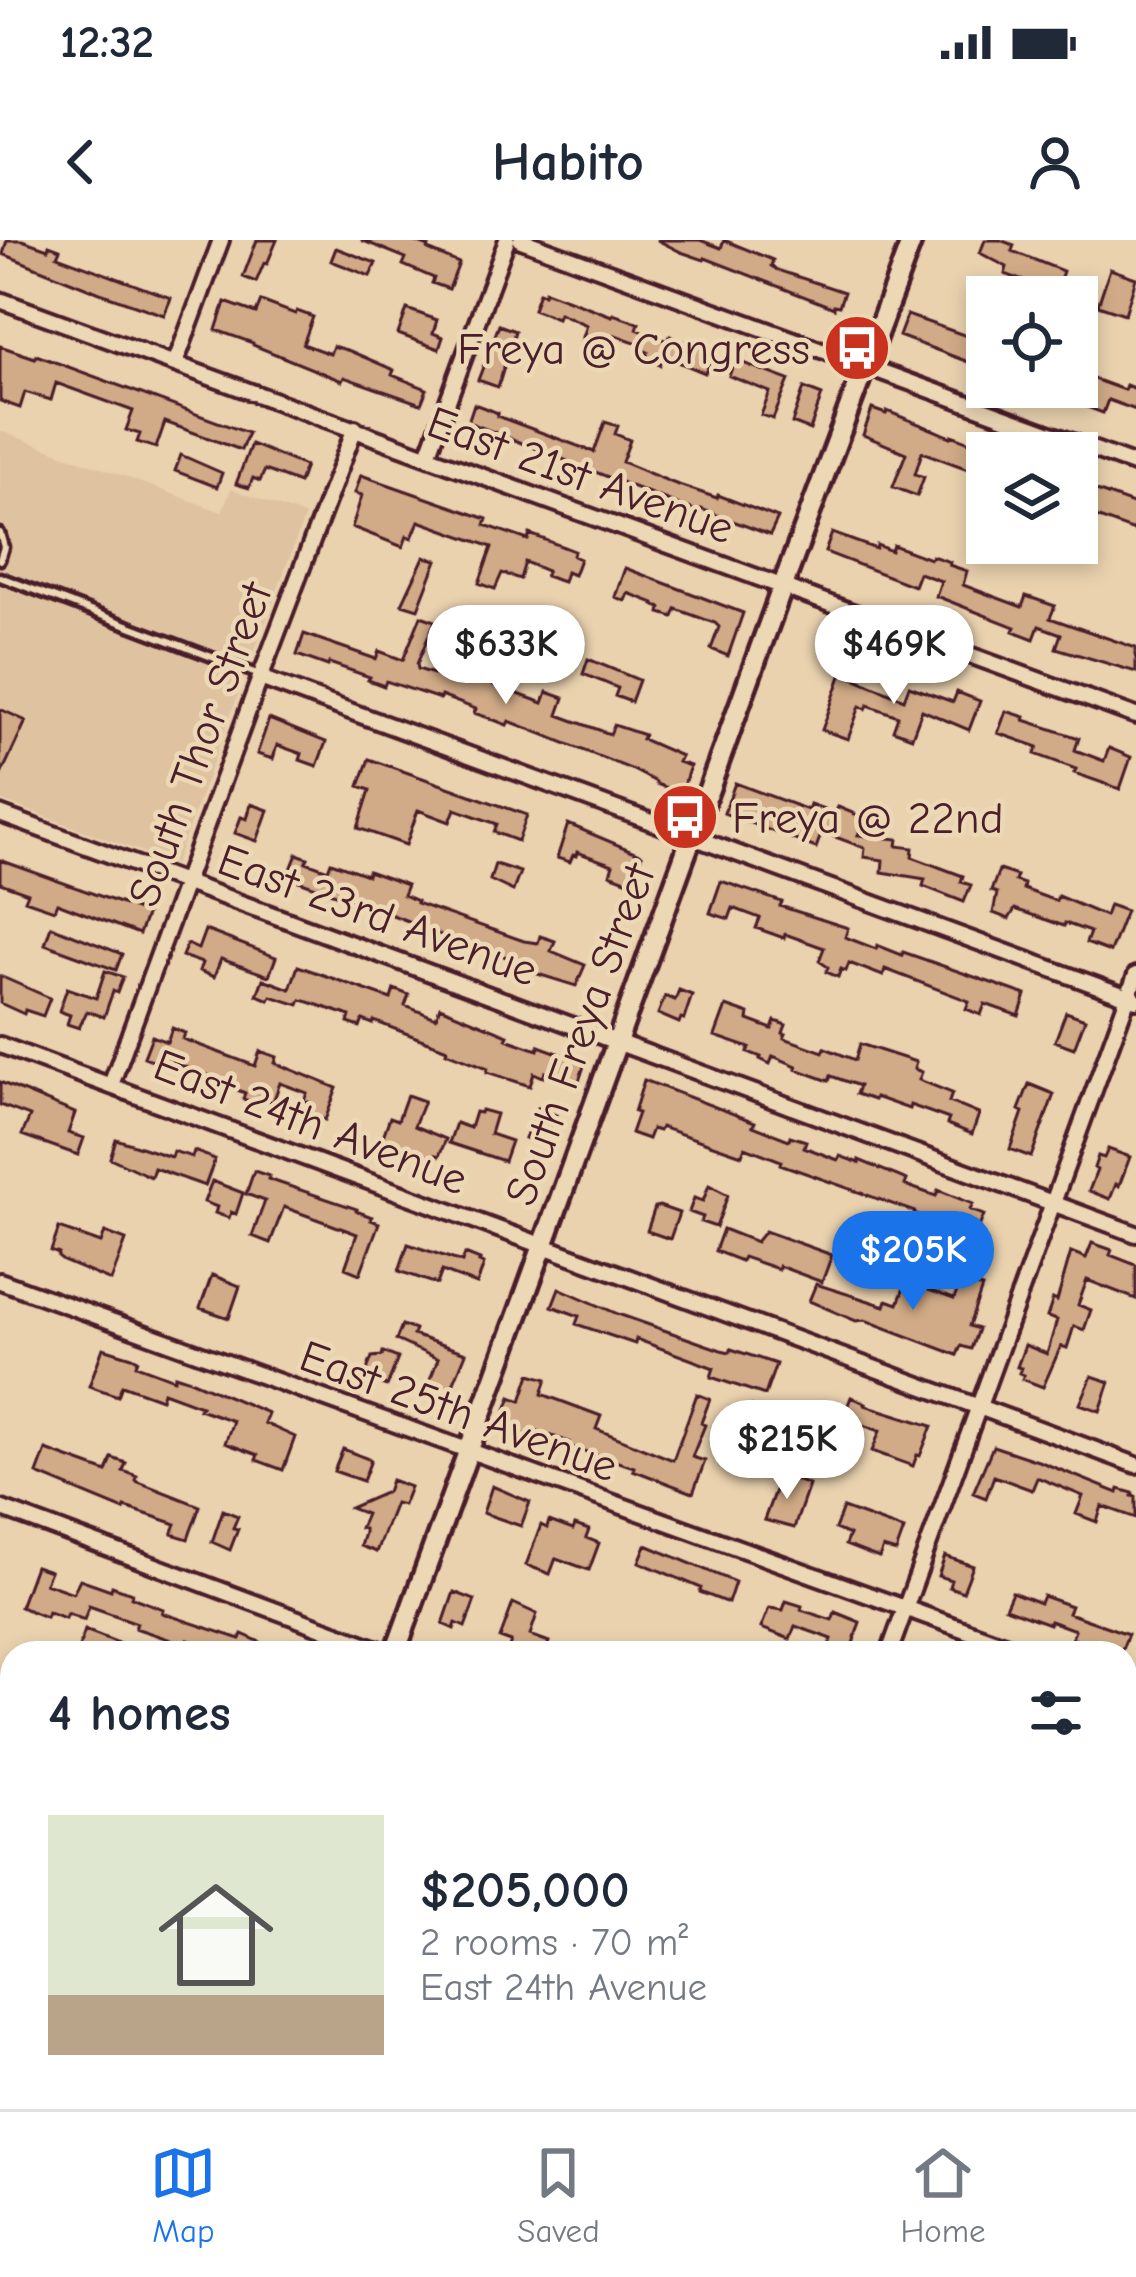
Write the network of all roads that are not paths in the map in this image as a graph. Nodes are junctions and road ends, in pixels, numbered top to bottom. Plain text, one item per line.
1 (221, 240) edge
2 (507, 240) edge
3 (520, 240) edge
4 (912, 240) edge
5 (0, 300) edge
6 (175, 364) junction
7 (866, 366) junction
8 (355, 428) junction
9 (428, 455) junction
10 (1136, 465) edge
11 (0, 533) edge
12 (0, 560) edge
13 (0, 577) edge
14 (782, 588) junction
15 (260, 676) junction
16 (1136, 716) edge
17 (0, 814) edge
18 (692, 839) junction
19 (187, 881) junction
20 (1136, 975) edge
21 (1132, 999) edge
22 (617, 1042) junction
23 (0, 1045) edge
24 (111, 1085) junction
25 (1052, 1202) junction
26 (1136, 1234) edge
27 (543, 1246) junction
28 (0, 1281) edge
29 (979, 1406) junction
30 (468, 1452) junction
31 (1136, 1465) edge
32 (0, 1508) edge
33 (905, 1609) junction
34 (360, 1641) edge
35 (397, 1641) edge
36 (893, 1641) edge
37 (995, 1641) edge

1 - 6 street
2 - 9 street
3 - 7 street
4 - 7 main road, South Freya Street
5 - 6 street, East 21st Avenue
6 - 8 street, East 21st Avenue
7 - 10 street
7 - 14 main road, South Freya Street
8 - 9 street, East 21st Avenue
8 - 15 street, South Thor Street
9 - 14 street, East 21st Avenue
11 - 12 lane
13 - 15 lane
14 - 16 street, East 21st Avenue
14 - 18 main road, South Freya Street
15 - 18 street
15 - 19 street, South Thor Street
17 - 19 street, East 23rd Avenue
18 - 21 street
18 - 22 main road, South Freya Street
19 - 22 street, East 23rd Avenue
19 - 24 street, South Thor Street
20 - 21 street
21 - 25 street
22 - 25 street, East 23rd Avenue
22 - 27 main road, South Freya Street
23 - 24 street, East 24th Avenue
24 - 27 street, East 24th Avenue
25 - 26 street, East 23rd Avenue
25 - 29 street
27 - 29 street, East 24th Avenue
27 - 30 main road, South Freya Street
28 - 30 street, East 25th Avenue
29 - 31 street, East 24th Avenue
29 - 33 street
30 - 33 street, East 25th Avenue
30 - 35 main road, South Freya Street
32 - 34 street
33 - 36 street
33 - 37 street, East 25th Avenue

